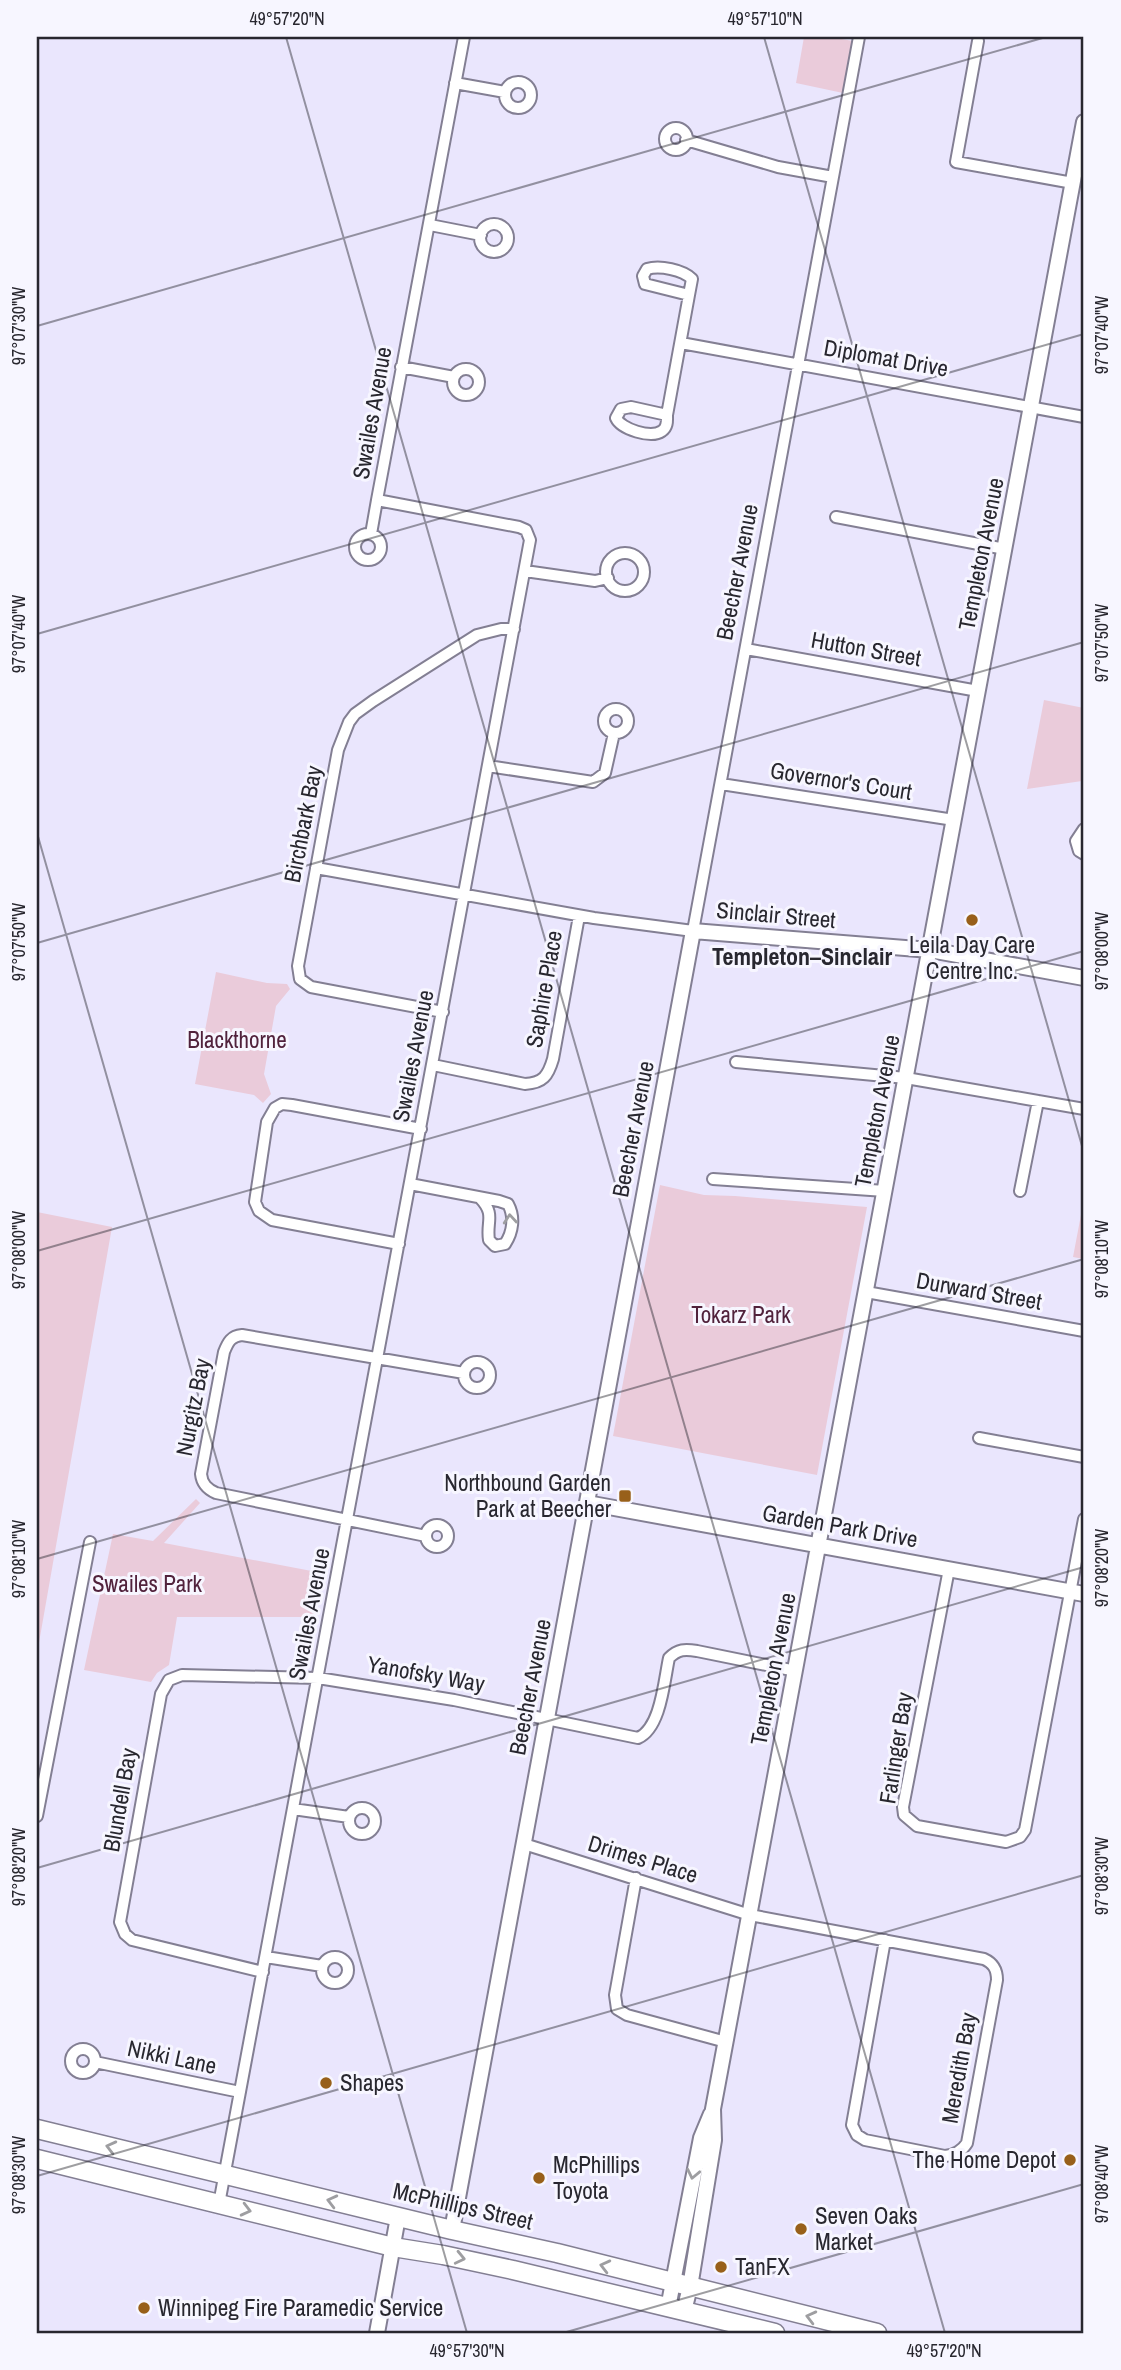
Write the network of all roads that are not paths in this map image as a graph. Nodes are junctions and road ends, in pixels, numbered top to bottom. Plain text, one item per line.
1 (464, 37) edge
2 (859, 37) edge
3 (978, 41) dead end
4 (455, 83) junction
5 (505, 92) dead end
6 (1084, 121) edge
7 (686, 141) dead end
8 (833, 177) junction
9 (1073, 183) junction
10 (430, 225) junction
11 (481, 234) dead end
12 (690, 295) dead end
13 (681, 343) junction
14 (799, 363) junction
15 (401, 367) junction
16 (454, 377) dead end
17 (1031, 406) junction
18 (667, 415) dead end
19 (1084, 416) edge
20 (377, 500) junction
21 (836, 517) dead end
22 (371, 534) dead end
23 (1005, 549) junction
24 (525, 571) junction
25 (608, 578) dead end
26 (514, 629) junction
27 (746, 649) junction
28 (978, 691) junction
29 (614, 733) dead end
30 (488, 766) junction
31 (721, 784) junction
32 (954, 820) junction
33 (1084, 829) edge
34 (1084, 854) edge
35 (316, 868) junction
36 (465, 894) junction
37 (579, 916) junction
38 (693, 931) junction
39 (930, 950) junction
40 (1084, 978) edge
41 (443, 1012) junction
42 (736, 1062) dead end
43 (433, 1065) junction
44 (906, 1078) junction
45 (1038, 1101) junction
46 (1084, 1109) edge
47 (421, 1129) junction
48 (713, 1179) dead end
49 (410, 1184) junction
50 (885, 1191) junction
51 (1020, 1191) dead end
52 (480, 1198) junction
53 (399, 1244) junction
54 (866, 1292) junction
55 (1084, 1331) edge
56 (378, 1359) junction
57 (464, 1373) dead end
58 (979, 1438) dead end
59 (1084, 1457) edge
60 (587, 1503) junction
61 (348, 1519) junction
62 (1084, 1519) edge
63 (426, 1536) dead end
64 (90, 1542) dead end
65 (820, 1545) junction
66 (948, 1569) junction
67 (1077, 1593) edge
68 (796, 1671) junction
69 (318, 1678) junction
70 (547, 1718) junction
71 (293, 1809) junction
72 (37, 1816) edge
73 (349, 1817) dead end
74 (524, 1844) junction
75 (636, 1878) junction
76 (750, 1915) junction
77 (885, 1940) junction
78 (265, 1957) junction
79 (322, 1966) dead end
80 (263, 1972) junction
81 (726, 2042) junction
82 (95, 2062) dead end
83 (240, 2092) junction
84 (713, 2109) junction
85 (37, 2129) edge
86 (37, 2159) edge
87 (225, 2175) junction
88 (219, 2203) junction
89 (398, 2217) junction
90 (452, 2230) junction
91 (393, 2247) junction
92 (671, 2283) junction
93 (690, 2287) junction
94 (676, 2310) junction
95 (377, 2333) edge
96 (775, 2333) edge
97 (877, 2333) edge

1 - 4 street, Swailes Avenue
2 - 8 street, Beecher Avenue
3 - 9 street
4 - 5 street
4 - 10 street, Swailes Avenue
6 - 9 street, Templeton Avenue
7 - 8 street
8 - 14 street, Beecher Avenue
9 - 17 street, Templeton Avenue
10 - 11 street
10 - 15 street, Swailes Avenue
12 - 13 street
13 - 14 street, Diplomat Drive
13 - 18 street
14 - 17 street, Diplomat Drive
14 - 27 street, Beecher Avenue
15 - 16 street
15 - 20 street, Swailes Avenue
17 - 19 street, Diplomat Drive
17 - 23 street, Templeton Avenue
20 - 22 street
20 - 24 street, Swailes Avenue
21 - 23 street
23 - 28 street, Templeton Avenue
24 - 25 street
24 - 26 street, Swailes Avenue
26 - 30 street, Swailes Avenue
26 - 35 street, Birchbark Bay
27 - 28 street, Hutton Street
27 - 31 street, Beecher Avenue
28 - 32 street, Templeton Avenue
29 - 30 street
30 - 36 street, Swailes Avenue
31 - 32 street, Governor's Court
31 - 38 street, Beecher Avenue
32 - 39 street, Templeton Avenue
33 - 34 street
35 - 36 street, Sinclair Street
35 - 41 street, Birchbark Bay
36 - 37 street, Sinclair Street
36 - 41 street, Swailes Avenue
37 - 38 street, Sinclair Street
37 - 43 street, Saphire Place
38 - 39 street, Sinclair Street
38 - 60 street, Beecher Avenue
39 - 40 street, Sinclair Street
39 - 44 street, Templeton Avenue
41 - 43 street, Swailes Avenue
42 - 44 street
43 - 47 street, Swailes Avenue
44 - 45 street
44 - 50 street, Templeton Avenue
45 - 46 street
45 - 51 street
47 - 49 street, Swailes Avenue
47 - 53 street
48 - 50 street
49 - 52 street
49 - 53 street, Swailes Avenue
50 - 54 street, Templeton Avenue
52 -> 52 street
53 - 56 street, Swailes Avenue
54 - 55 street, Durward Street
54 - 65 street, Templeton Avenue
56 - 57 street
56 - 61 street, Swailes Avenue
56 - 61 street, Nurgitz Bay
58 - 59 street
60 - 65 street, Garden Park Drive
60 - 70 street, Beecher Avenue
61 - 63 street
61 - 69 street, Swailes Avenue
62 - 67 street, Farlinger Bay
64 - 72 street
65 - 66 street, Garden Park Drive
65 - 68 street, Templeton Avenue
66 - 67 street, Garden Park Drive
66 - 67 street, Farlinger Bay
68 - 70 street, Yanofsky Way
68 - 76 street, Templeton Avenue
69 - 70 street, Yanofsky Way
69 - 71 street, Swailes Avenue
69 - 80 street, Blundell Bay
70 - 74 street, Beecher Avenue
71 - 73 street
71 - 78 street, Swailes Avenue
74 - 75 street, Drimes Place
74 - 90 street, Beecher Avenue
75 - 76 street, Drimes Place
75 - 81 street
76 - 77 street, Meredith Bay
76 - 81 street, Templeton Avenue
77 - 77 street, Meredith Bay
78 - 79 street
78 - 80 street, Swailes Avenue
80 - 83 street, Swailes Avenue
81 - 84 street, Templeton Avenue
82 - 83 street, Nikki Lane
83 - 87 street, Swailes Avenue
84 -> 92 street, Templeton Avenue
84 - 93 street, Templeton Avenue
87 -> 85 main road, McPhillips Street
86 - 88 main road
87 - 88 street, Swailes Avenue
89 -> 87 main road, McPhillips Street
88 -> 91 main road
89 - 90 main road, McPhillips Street
89 - 91 street
92 -> 90 main road, McPhillips Street
91 -> 94 main road
91 - 95 street
92 - 93 main road, McPhillips Street
92 - 94 street, Templeton Avenue
93 - 94 street, Templeton Avenue
97 -> 93 main road, McPhillips Street
94 - 96 main road

